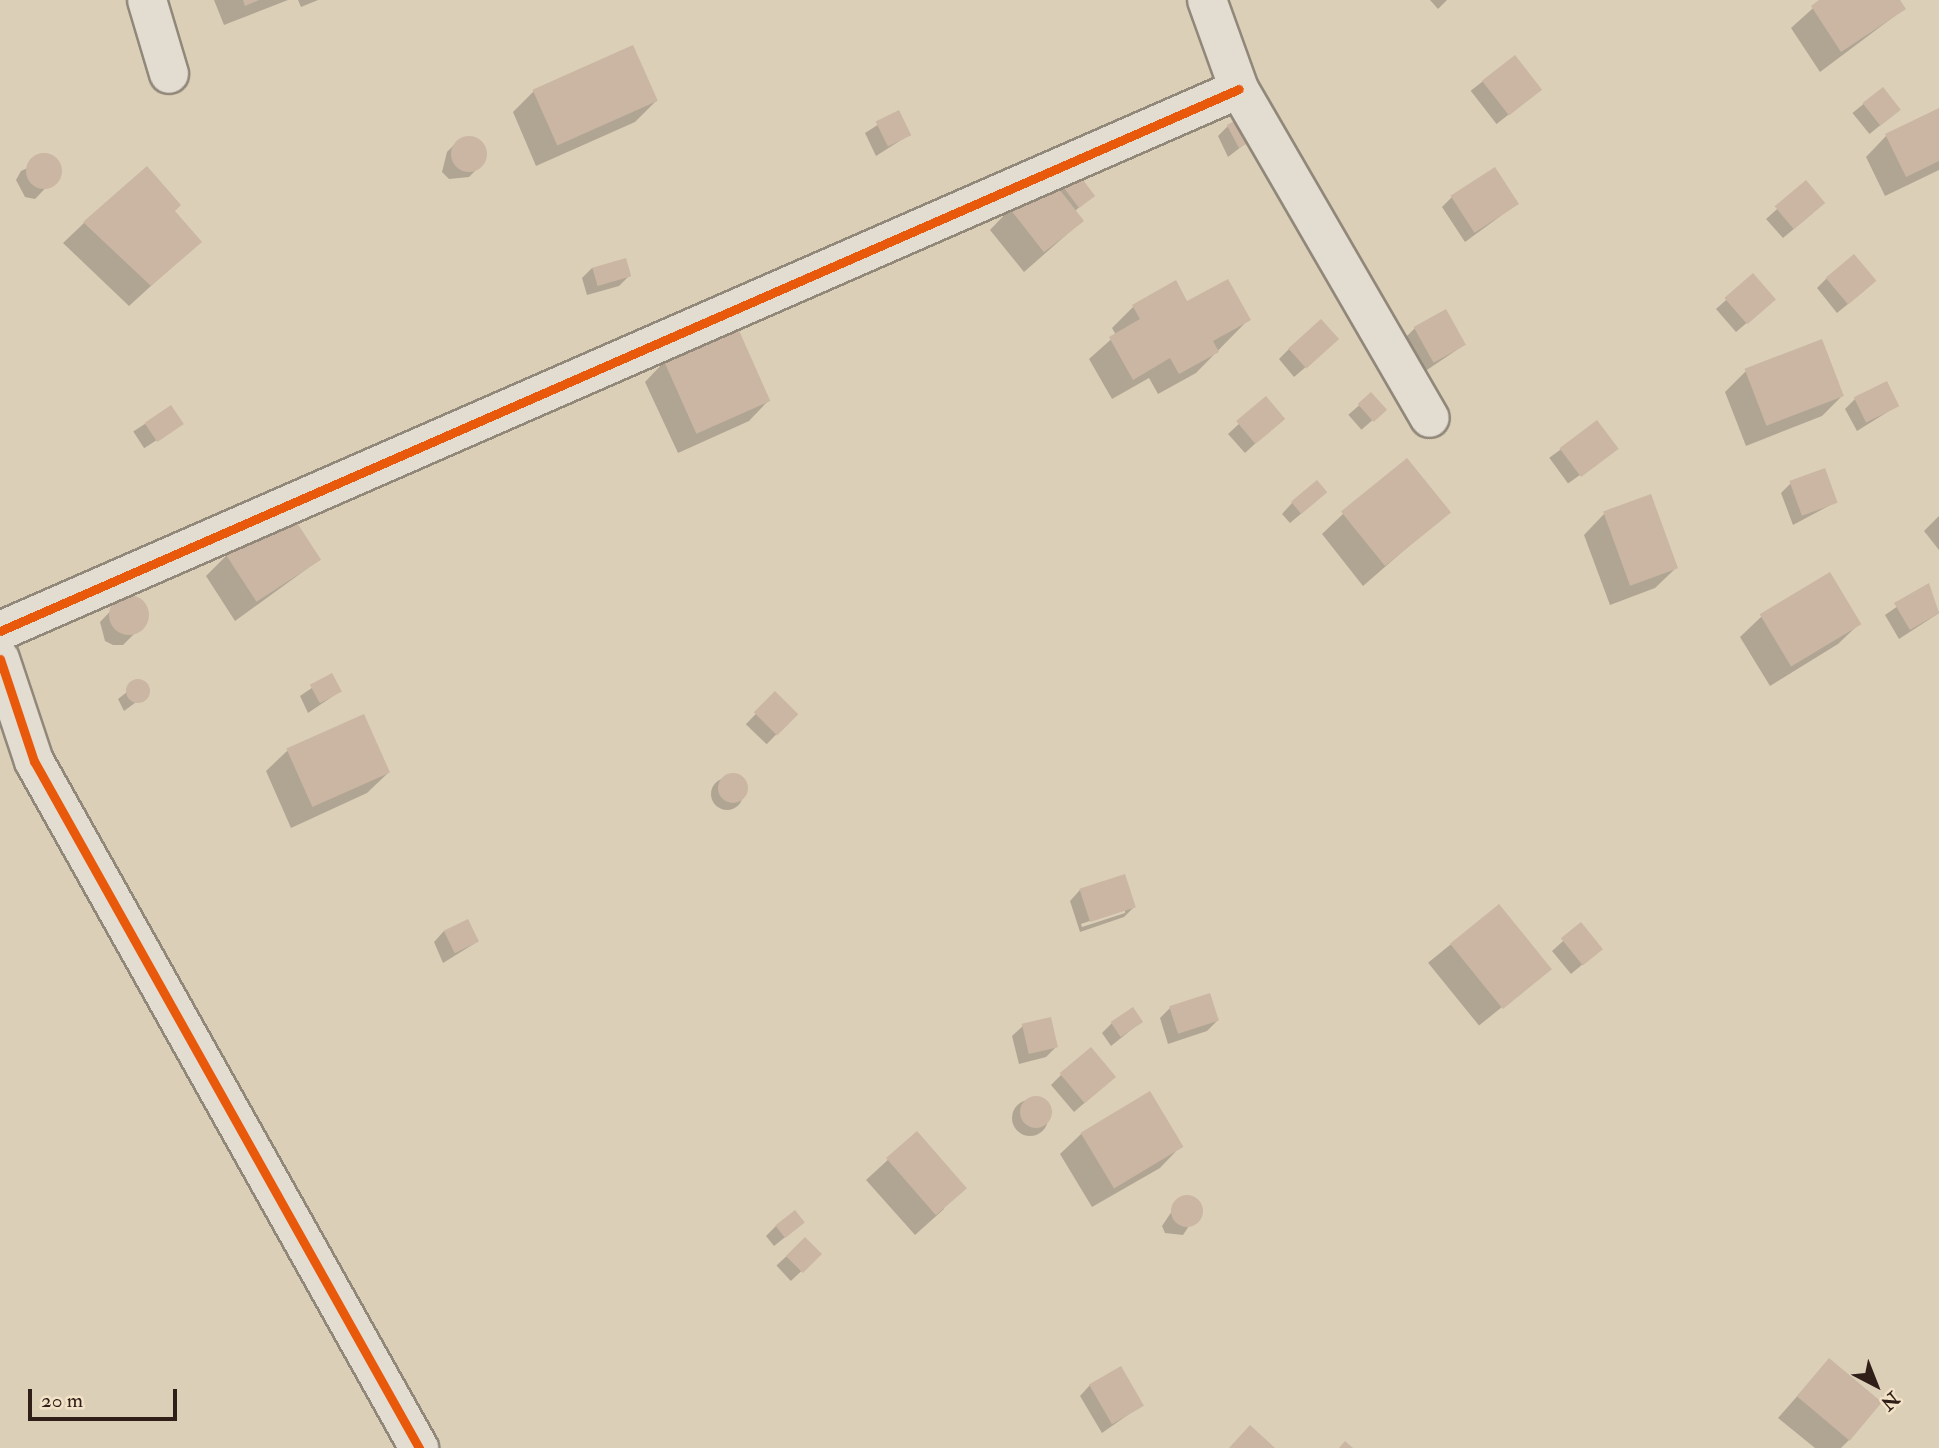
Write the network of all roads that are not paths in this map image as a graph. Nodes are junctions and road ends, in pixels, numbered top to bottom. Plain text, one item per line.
1 (147, 0) edge
2 (1207, 0) edge
3 (169, 74) dead end
4 (1239, 89) junction
5 (1430, 418) dead end
6 (0, 631) edge
7 (0, 659) edge
8 (419, 1448) edge

1 - 3 street
2 - 4 street
4 - 5 street
4 - 6 street
7 - 8 street

